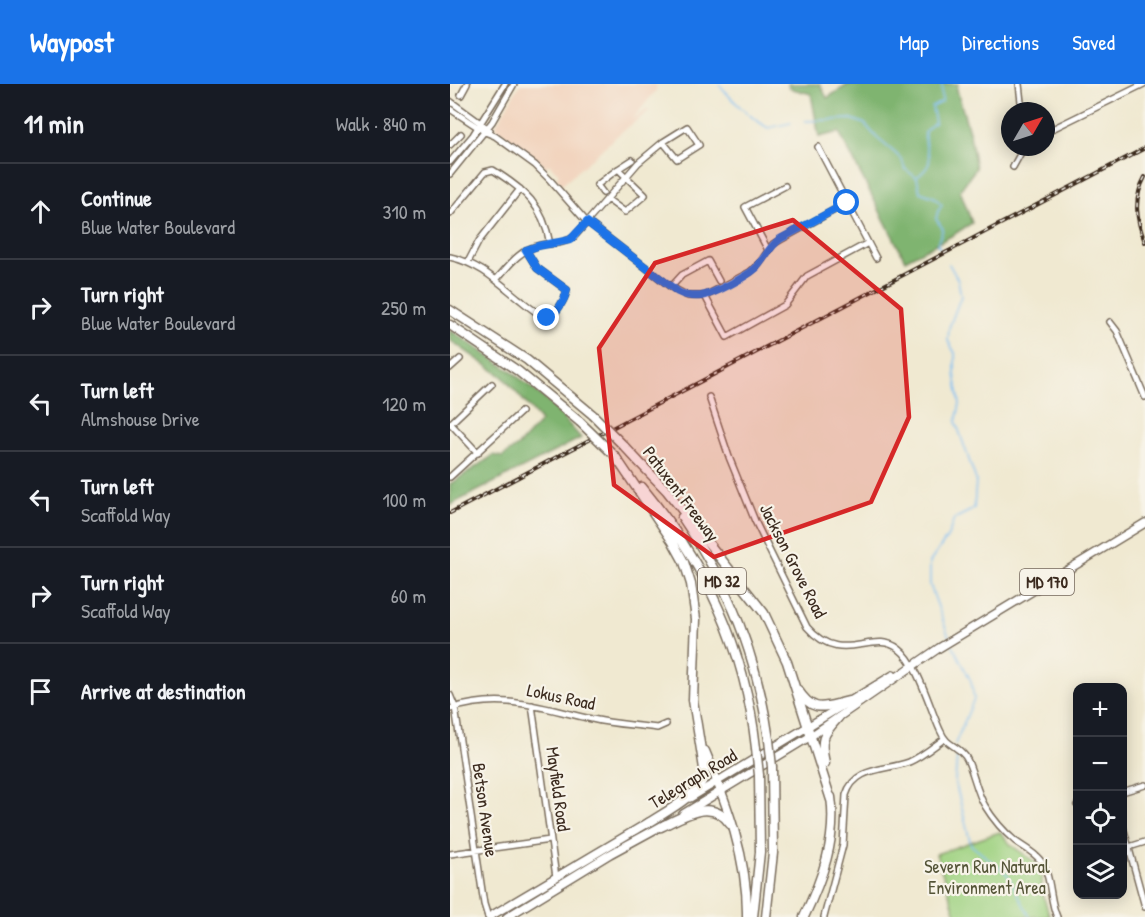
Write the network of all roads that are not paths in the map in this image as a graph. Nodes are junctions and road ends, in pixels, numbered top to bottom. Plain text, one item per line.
1 (467, 84) edge
2 (505, 84) edge
3 (514, 84) edge
4 (1019, 84) edge
5 (1125, 84) edge
6 (1144, 84) edge
7 (1128, 92) junction
8 (461, 95) dead end
9 (450, 101) edge
10 (1021, 102) edge
11 (450, 109) edge
12 (479, 125) junction
13 (1055, 128) edge
14 (487, 130) junction
15 (461, 134) dead end
16 (663, 142) junction
17 (450, 145) edge
18 (818, 147) dead end
19 (1019, 156) edge
20 (632, 160) dead end
21 (450, 162) edge
22 (1013, 167) dead end
23 (618, 169) junction
24 (450, 174) edge
25 (626, 176) junction
26 (785, 186) dead end
27 (520, 189) junction
28 (605, 196) junction
29 (847, 203) junction
30 (450, 214) edge
31 (587, 222) junction
32 (868, 243) junction
33 (550, 244) junction
34 (526, 250) junction
35 (768, 250) junction
36 (450, 257) edge
37 (876, 258) dead end
38 (468, 262) junction
39 (496, 280) junction
40 (718, 281) dead end
41 (671, 287) junction
42 (705, 296) junction
43 (450, 310) edge
44 (1110, 322) dead end
45 (450, 325) edge
46 (460, 359) dead end
47 (450, 368) edge
48 (492, 384) dead end
49 (709, 397) dead end
50 (1145, 397) edge
51 (521, 412) dead end
52 (450, 424) edge
53 (478, 453) junction
54 (614, 455) junction
55 (636, 459) junction
56 (450, 477) edge
57 (1145, 524) edge
58 (911, 665) junction
59 (792, 679) junction
60 (450, 695) edge
61 (849, 700) junction
62 (532, 705) junction
63 (452, 708) edge
64 (838, 718) junction
65 (666, 724) dead end
66 (808, 727) junction
67 (697, 728) junction
68 (811, 736) junction
69 (944, 739) junction
70 (718, 781) junction
71 (1145, 785) edge
72 (721, 790) junction
73 (1125, 791) edge
74 (831, 800) junction
75 (647, 824) junction
76 (661, 827) junction
77 (550, 840) junction
78 (737, 840) junction
79 (1127, 840) edge
80 (1145, 843) edge
81 (1129, 847) junction
82 (476, 850) junction
83 (450, 854) edge
84 (556, 877) junction
85 (1143, 893) edge
86 (1145, 907) edge
87 (488, 917) edge
88 (507, 917) edge
89 (747, 917) edge
90 (753, 917) edge
91 (766, 917) edge
92 (804, 917) edge
93 (824, 917) edge
94 (1056, 917) edge

1 - 8 street
2 - 12 street
3 - 14 street
4 - 10 street
5 - 7 street
6 - 7 street
7 - 13 street
9 - 12 street
11 - 12 street
12 - 14 street
12 - 21 street
14 - 24 street
14 - 31 street
15 - 17 street
16 - 16 street
16 - 25 street
18 - 29 street
19 - 22 street
20 - 23 street
23 - 25 street
23 - 28 street
25 - 28 street
25 - 28 street
26 - 35 street
27 - 30 street
27 - 33 street
27 - 38 street
28 - 31 street
29 - 32 street
29 - 35 street
31 - 33 street
31 - 41 street
32 - 37 street
32 - 42 street
33 - 34 street
34 - 39 street
34 - 39 street
35 - 42 street
36 - 38 street
38 - 39 street
40 - 41 street
41 - 42 street
43 - 55 highway, Patuxent Freeway / MD 32, bridge
44 - 50 street
45 - 54 highway, Patuxent Freeway / MD 32, bridge
46 - 47 street
48 - 52 street
49 - 58 street, Jackson Grove Road
51 - 53 street
52 - 53 street
53 - 56 street
54 - 67 highway
54 - 90 highway, Patuxent Freeway / MD 32, bridge
55 - 59 highway
55 - 91 highway, Patuxent Freeway / MD 32, bridge
57 - 58 main road, Telegraph Road / MD 170
58 - 61 main road, Telegraph Road / MD 170
58 - 64 main road, Telegraph Road / MD 170
58 - 69 street
59 - 61 highway
59 - 66 highway
60 - 63 street, Betson Avenue
61 - 66 main road, Telegraph Road / MD 170
62 - 63 street, Lokus Road
62 - 65 street, Lokus Road
62 - 77 street, Mayfield Road
63 - 82 street, Betson Avenue
64 - 68 main road, Telegraph Road / MD 170
64 - 74 highway
66 - 68 highway
66 - 70 main road, Telegraph Road / MD 170
67 - 70 highway
67 - 75 highway
68 - 72 main road, Telegraph Road / MD 170
68 - 74 highway
69 - 93 street
69 - 94 street
70 - 72 highway
70 - 75 main road, Telegraph Road / MD 170
71 - 73 street
72 - 76 main road, Telegraph Road / MD 170
72 - 78 highway
74 - 92 highway
75 - 84 main road, Telegraph Road / MD 170
76 - 78 highway
76 - 88 main road, Telegraph Road / MD 170
77 - 82 street
77 - 84 street, Mayfield Road
78 - 89 highway
79 - 81 street
80 - 81 street
81 - 85 street
82 - 83 street
82 - 87 street, Betson Avenue
84 - 87 main road, Telegraph Road / MD 170
85 - 86 street

